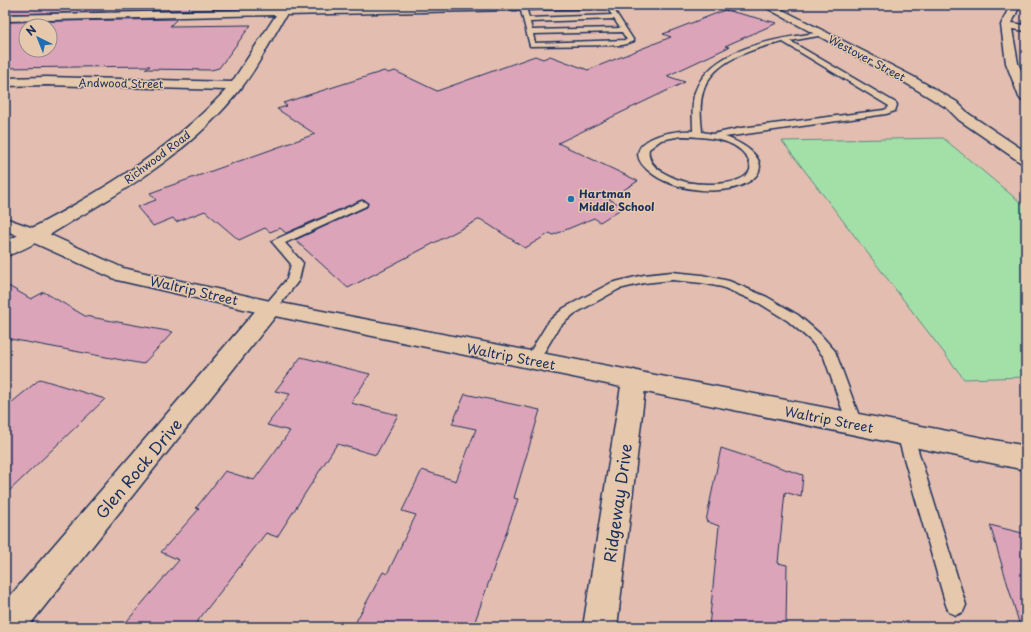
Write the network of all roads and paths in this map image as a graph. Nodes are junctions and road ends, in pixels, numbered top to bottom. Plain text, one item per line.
1 (609, 5) edge
2 (766, 5) edge
3 (1015, 5) edge
4 (523, 7) junction
5 (286, 9) edge
6 (616, 17) junction
7 (5, 18) edge
8 (526, 20) junction
9 (1006, 25) junction
10 (1026, 28) edge
11 (624, 30) junction
12 (529, 32) junction
13 (822, 34) junction
14 (784, 40) junction
15 (5, 82) edge
16 (236, 86) junction
17 (1026, 98) edge
18 (964, 117) junction
19 (698, 134) junction
20 (714, 136) junction
21 (1026, 146) edge
22 (1026, 159) edge
23 (362, 204) dead end
24 (5, 223) edge
25 (35, 234) junction
26 (5, 250) edge
27 (270, 308) junction
28 (532, 360) junction
29 (634, 380) junction
30 (854, 424) junction
31 (905, 434) junction
32 (1026, 458) edge
33 (956, 605) dead end
34 (6, 627) edge
35 (600, 627) edge

1 - 4 street
1 - 6 lane
2 - 13 street, Westover Street
3 - 9 street
4 - 5 street
4 - 8 lane
5 - 7 street
5 - 16 street, Richwood Road
6 - 8 lane
6 - 11 lane
8 - 12 lane
9 - 10 street
9 - 17 street
11 - 12 lane
11 - 12 lane
13 - 14 lane
13 - 18 street, Westover Street
14 - 19 lane
14 - 20 lane
15 - 16 street, Andwood Street
16 - 25 street, Richwood Road
18 - 21 street, Westover Street
18 - 22 street, Westover Street
19 - 20 lane
19 - 20 lane
23 - 27 lane
24 - 25 street, Waltrip Street
25 - 26 street, Richwood Road
25 - 27 street, Waltrip Street
27 - 28 street, Waltrip Street
27 - 34 street, Glen Rock Drive
28 - 29 street, Waltrip Street
28 - 30 lane
29 - 30 street, Waltrip Street
29 - 35 street, Ridgeway Drive
30 - 31 street, Waltrip Street
31 - 32 street, Waltrip Street
31 - 33 lane

